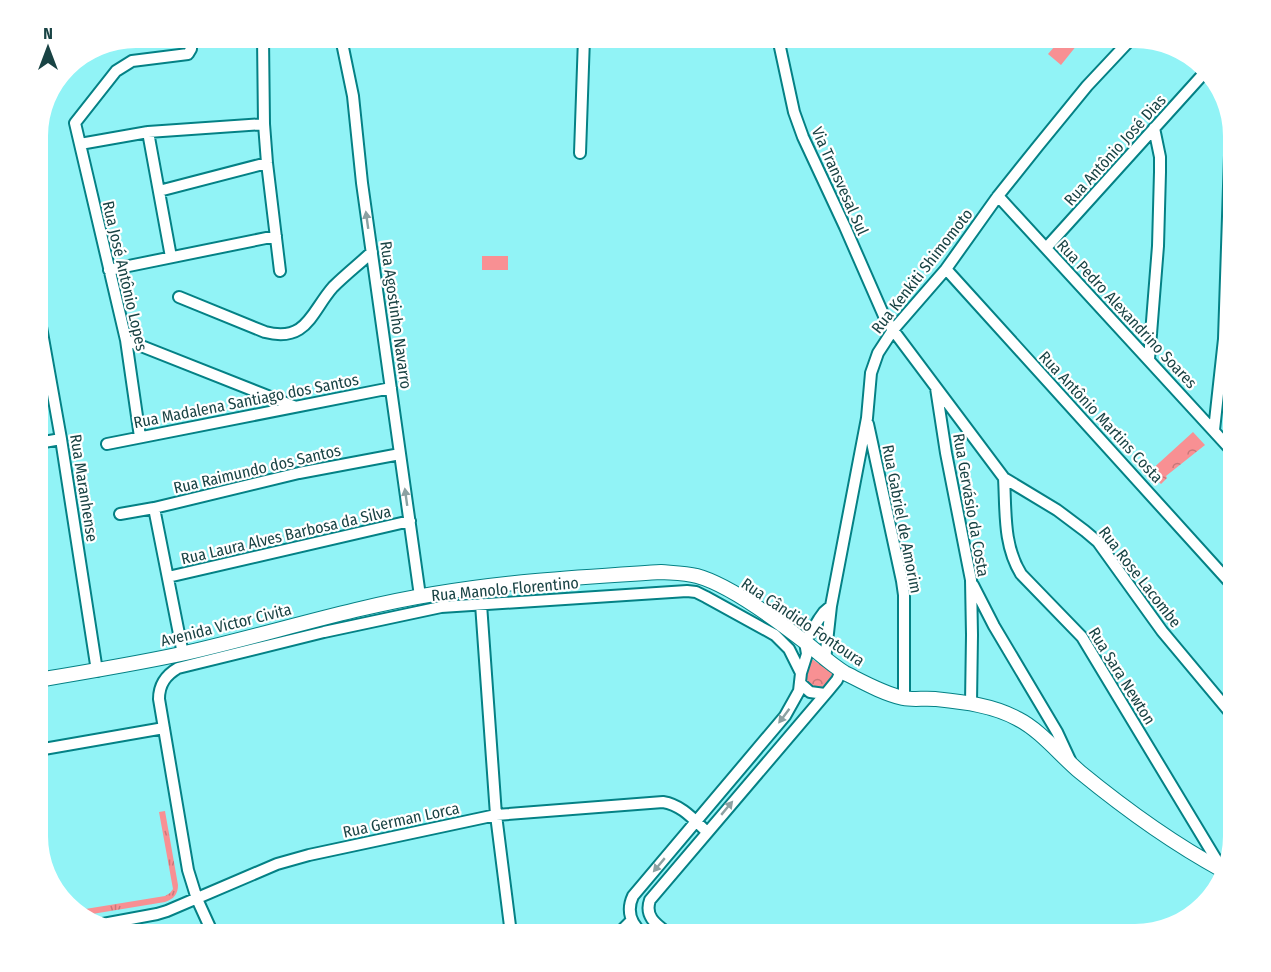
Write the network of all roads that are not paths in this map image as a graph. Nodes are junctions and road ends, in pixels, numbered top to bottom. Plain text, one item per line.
1 (191, 48) edge
2 (263, 48) edge
3 (343, 48) edge
4 (584, 48) edge
5 (780, 48) edge
6 (1123, 48) edge
7 (1201, 78) edge
8 (264, 124) junction
9 (1154, 128) junction
10 (148, 132) junction
11 (80, 144) junction
12 (580, 153) dead end
13 (267, 163) junction
14 (159, 191) junction
15 (998, 196) junction
16 (276, 236) junction
17 (1046, 248) junction
18 (372, 252) junction
19 (171, 257) junction
20 (946, 269) junction
21 (109, 270) junction
22 (280, 271) dead end
23 (179, 297) dead end
24 (893, 330) junction
25 (126, 340) junction
26 (1223, 348) edge
27 (1149, 359) junction
28 (48, 366) edge
29 (935, 385) junction
30 (391, 388) junction
31 (294, 407) junction
32 (867, 418) junction
33 (1214, 430) junction
34 (140, 437) junction
35 (61, 439) junction
36 (1223, 440) edge
37 (48, 441) edge
38 (107, 444) dead end
39 (400, 454) junction
40 (1004, 478) junction
41 (154, 508) junction
42 (120, 514) dead end
43 (410, 521) junction
44 (1223, 575) edge
45 (168, 577) junction
46 (971, 580) junction
47 (420, 596) junction
48 (481, 604) junction
49 (831, 606) junction
50 (994, 626) junction
51 (972, 635) junction
52 (805, 642) junction
53 (183, 654) junction
54 (825, 660) junction
55 (97, 671) junction
56 (841, 671) junction
57 (48, 678) edge
58 (800, 678) junction
59 (825, 694) junction
60 (904, 698) junction
61 (970, 703) junction
62 (1223, 704) edge
63 (1043, 708) junction
64 (1024, 722) junction
65 (164, 728) junction
66 (48, 748) edge
67 (1072, 766) junction
68 (496, 815) junction
69 (696, 822) junction
70 (1196, 827) junction
71 (707, 832) junction
72 (1195, 855) junction
73 (1218, 863) edge
74 (1217, 867) edge
75 (197, 899) junction
76 (117, 921) edge
77 (631, 921) junction
78 (208, 924) edge
79 (510, 924) edge
80 (628, 924) edge
81 (633, 924) edge
82 (658, 924) edge

1 - 11 street, Rua José Antônio Lopes
2 - 8 street
18 -> 3 street, Rua Agostinho Navarro
4 - 12 street
5 - 24 street, Via Transvesal Sul
6 - 15 street, Rua Kenkiti Shimomoto
7 - 9 street, Rua Antônio José Dias
8 - 10 street
8 - 13 street
9 - 17 street, Rua Antônio José Dias
9 - 27 street
10 - 11 street
10 - 14 street
11 - 21 street, Rua José Antônio Lopes
13 - 14 street
13 - 16 street
14 - 19 street
15 - 17 street, Rua Pedro Alexandrino Soares
15 - 20 street, Rua Kenkiti Shimomoto
16 - 19 street
16 - 22 street
17 - 27 street, Rua Pedro Alexandrino Soares
18 - 23 street
18 - 30 street, Rua Agostinho Navarro
19 - 21 street
20 - 24 street, Rua Kenkiti Shimomoto
20 - 44 street, Rua Antônio Martins Costa
21 - 25 street, Rua José Antônio Lopes
24 - 29 street, Via Transvesal Sul
24 - 32 street, Rua Kenkiti Shimomoto
25 - 31 street
25 - 34 street, Rua José Antônio Lopes
26 - 33 street
27 - 33 street, Rua Pedro Alexandrino Soares
28 - 35 street, Rua Maranhense
29 - 40 street, Via Transvesal Sul
29 - 46 street, Rua Gervásio da Costa
30 - 31 street, Rua Madalena Santiago dos Santos
30 - 39 street, Rua Agostinho Navarro
31 - 34 street, Rua Madalena Santiago dos Santos
32 - 49 street, Rua Kenkiti Shimomoto
32 - 60 street, Rua Gabriel de Amorim
33 - 36 street, Rua Pedro Alexandrino Soares
34 - 38 street, Rua Madalena Santiago dos Santos
35 - 37 street
35 - 55 street, Rua Maranhense
39 - 41 street, Rua Raimundo dos Santos
43 -> 39 street, Rua Agostinho Navarro
40 - 62 street, Rua Rose Lacombe
40 - 70 street, Rua Sara Newton
41 - 42 street, Rua Raimundo dos Santos
41 - 45 street
43 - 45 street, Rua Laura Alves Barbosa da Silva
43 - 47 street, Rua Agostinho Navarro
45 - 53 street
46 - 50 street
46 - 51 street, Rua Gervásio da Costa
47 - 52 main road, Rua Cândido Fontoura
47 - 53 main road, Avenida Victor Civita
48 - 58 street, Rua Manolo Florentino
48 - 65 street, Rua Manolo Florentino
48 - 68 street
49 - 52 street, Rua Kenkiti Shimomoto
49 - 54 street, Rua Kenkiti Shimomoto
50 - 51 street
50 - 63 street
51 - 61 street, Rua Gervásio da Costa
52 - 54 main road, Rua Cândido Fontoura
52 - 58 street
53 - 55 main road, Avenida Victor Civita
54 - 56 main road, Rua Cândido Fontoura
55 - 57 main road, Avenida Victor Civita
56 - 59 street
56 - 60 main road, Rua Cândido Fontoura
58 - 59 street
58 -> 69 street
71 -> 59 street
60 - 61 main road, Rua Cândido Fontoura
61 - 64 main road, Rua Cândido Fontoura
63 - 64 street
63 - 67 street
64 - 67 main road, Rua Cândido Fontoura
65 - 66 street
65 - 75 street, Rua Manolo Florentino
67 - 72 main road, Rua Cândido Fontoura
68 - 69 street, Rua German Lorca
68 - 75 street, Rua German Lorca
68 - 79 street
69 - 71 street, Rua German Lorca
69 -> 77 street
70 - 72 street
70 - 73 street, Rua Sara Newton
71 - 82 street
72 - 74 main road, Rua Cândido Fontoura
75 - 76 street, Rua German Lorca
75 - 78 street, Rua Manolo Florentino
77 - 80 street
77 - 81 street

